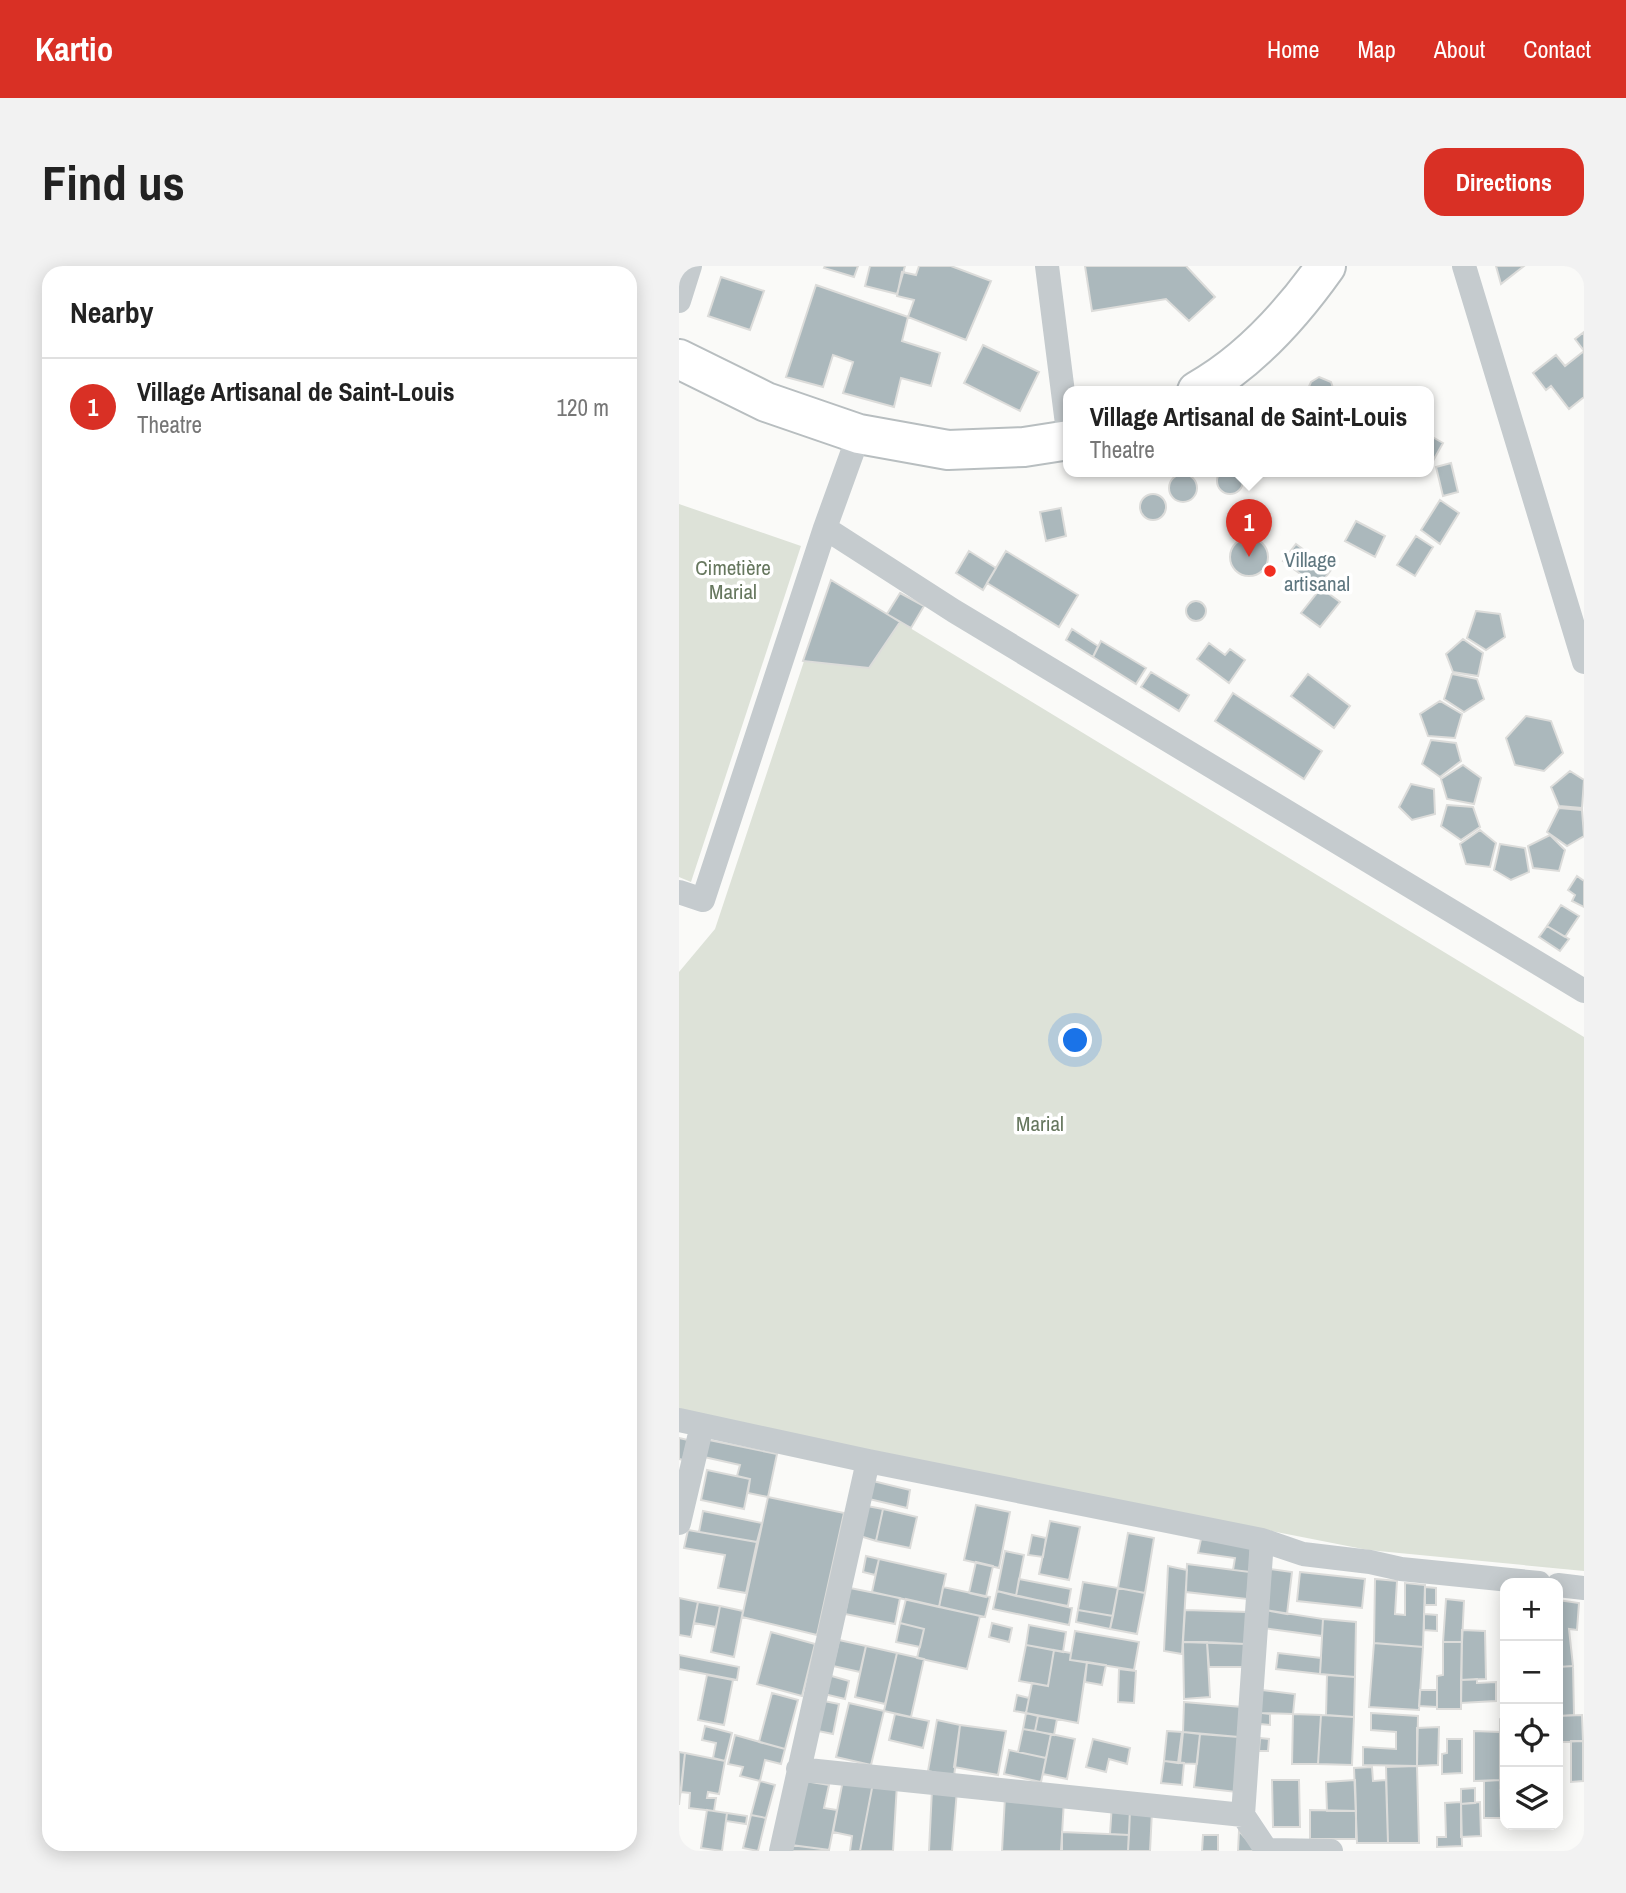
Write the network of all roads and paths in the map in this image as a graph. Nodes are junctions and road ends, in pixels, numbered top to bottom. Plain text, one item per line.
1 (690, 266) edge
2 (1047, 266) edge
3 (1327, 266) edge
4 (1464, 266) edge
5 (679, 301) edge
6 (679, 359) edge
7 (1203, 386) edge
8 (1063, 393) edge
9 (859, 434) junction
10 (1063, 441) edge
11 (825, 528) junction
12 (1584, 662) edge
13 (679, 892) edge
14 (1584, 991) edge
15 (690, 1422) edge
16 (868, 1461) junction
17 (679, 1523) edge
18 (1262, 1540) junction
19 (1500, 1579) edge
20 (1563, 1586) edge
21 (1584, 1588) edge
22 (799, 1769) junction
23 (1243, 1815) junction
24 (781, 1851) edge
25 (1267, 1851) edge
26 (1331, 1851) edge

1 - 5 street
2 - 8 street
3 - 7 highway
4 - 12 street
6 - 9 highway
9 - 10 highway
9 - 11 street
11 - 13 street
11 - 14 street
15 - 16 street
15 - 17 street
16 - 18 street
16 - 22 street
18 - 19 street
18 - 23 street
20 - 21 street
22 - 23 street
22 - 24 street
23 - 25 street
25 - 26 street

